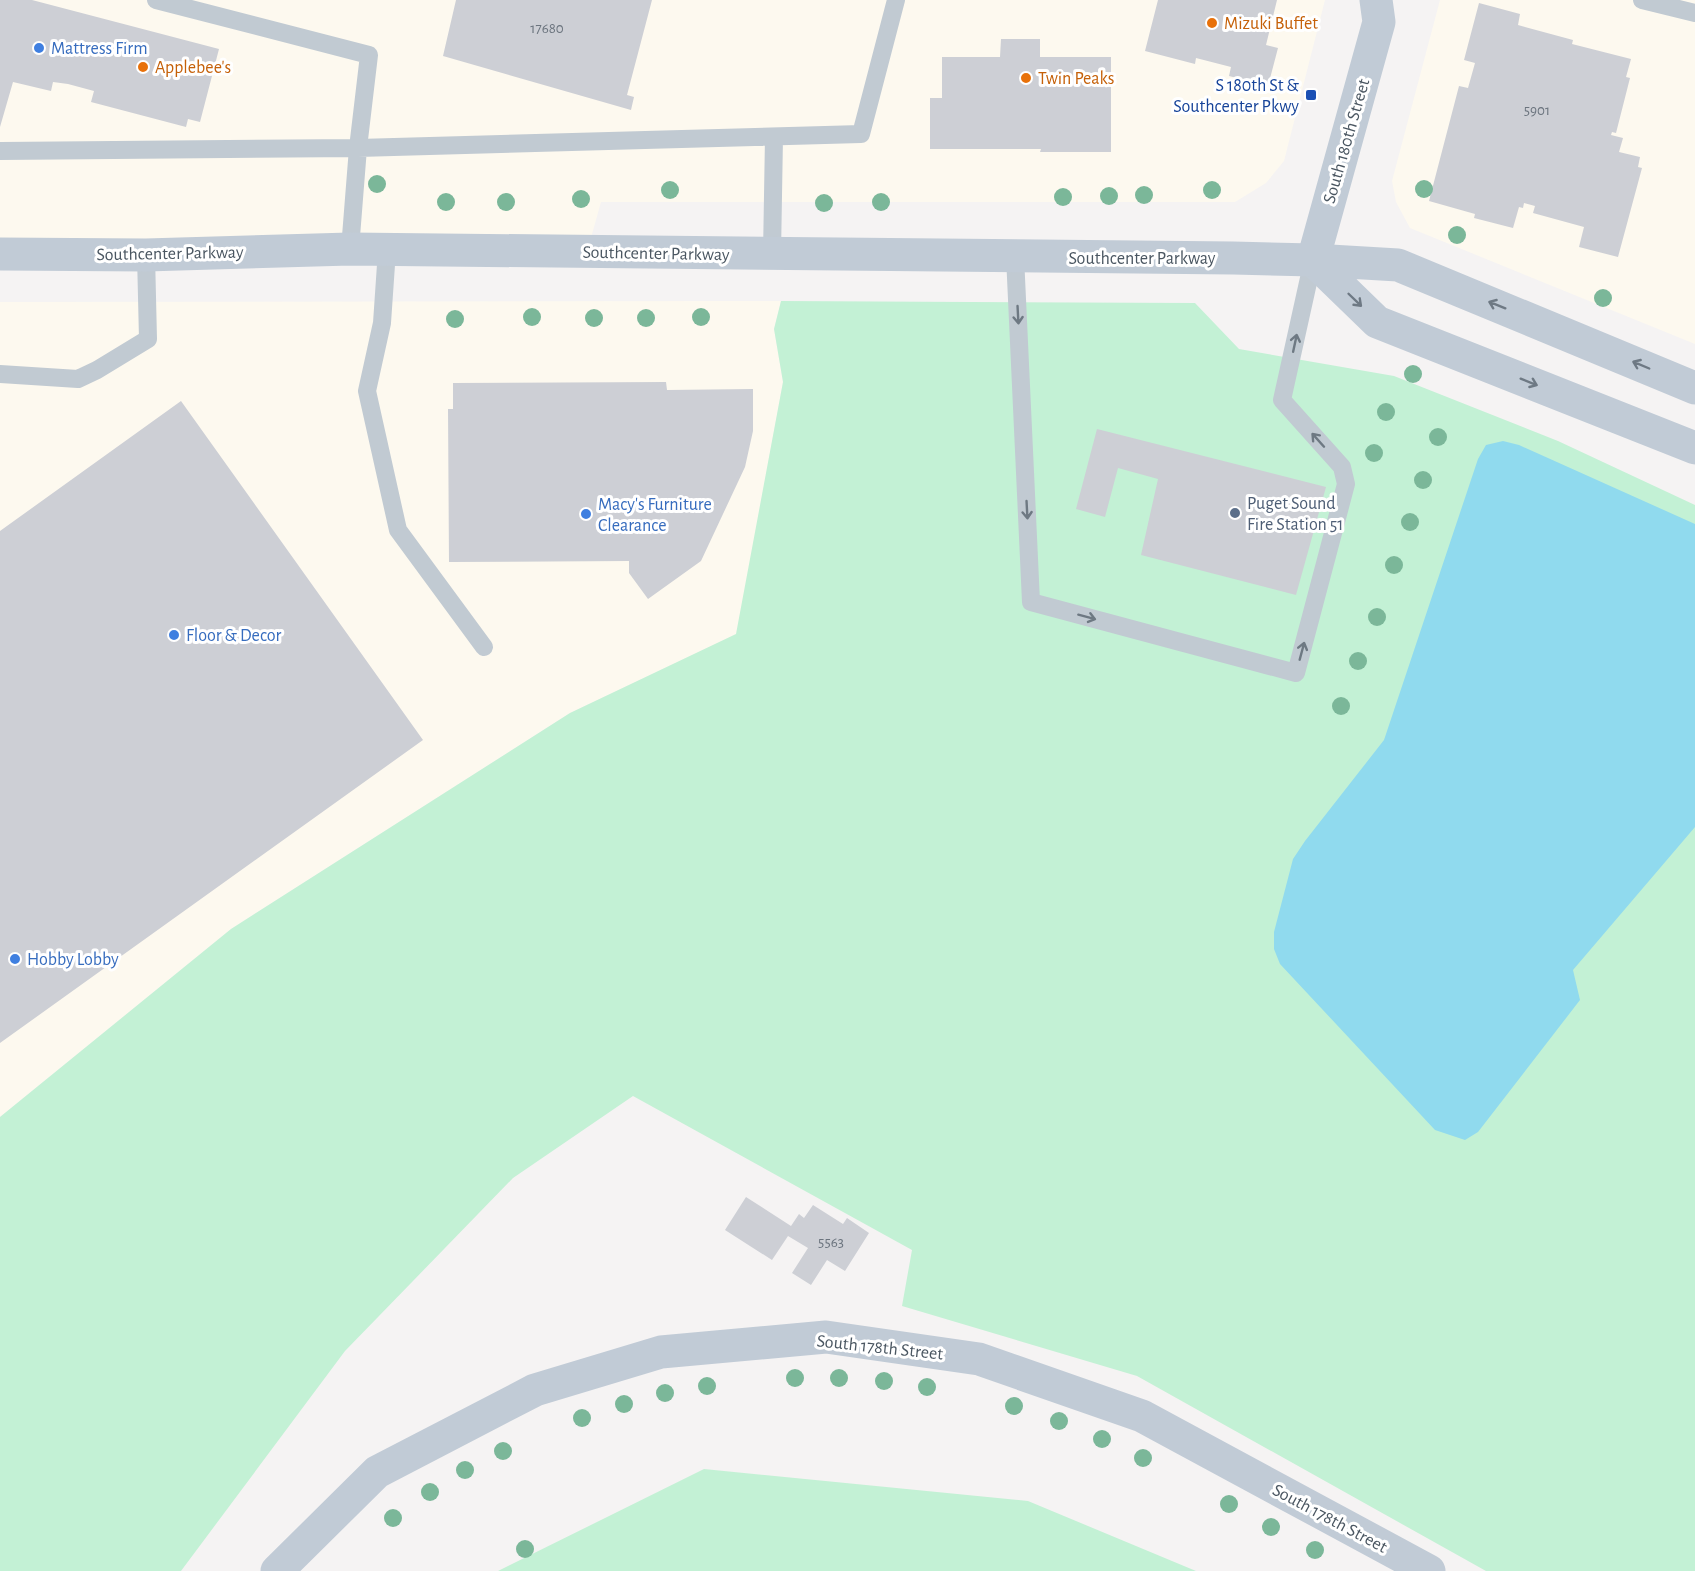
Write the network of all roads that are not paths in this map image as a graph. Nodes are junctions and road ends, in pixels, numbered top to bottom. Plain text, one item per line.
1 (156, 0) edge
2 (896, 0) edge
3 (1642, 0) edge
4 (1385, 7) edge
5 (1695, 13) edge
6 (774, 137) junction
7 (358, 148) junction
8 (0, 151) edge
9 (350, 249) junction
10 (387, 250) junction
11 (0, 254) edge
12 (772, 254) junction
13 (146, 255) junction
14 (1015, 256) junction
15 (1313, 260) junction
16 (0, 374) edge
17 (1695, 388) edge
18 (1695, 448) edge
19 (484, 647) dead end
20 (277, 1571) edge
21 (1429, 1571) edge

1 - 7 lane
2 - 6 lane
3 - 5 lane
4 - 15 main road, South 180th Street
6 - 7 lane
6 - 12 lane
7 - 8 lane
7 - 9 lane
9 - 10 main road, Southcenter Parkway
9 - 13 main road, Southcenter Parkway
10 - 12 main road, Southcenter Parkway
10 - 19 lane
11 - 13 main road, Southcenter Parkway
12 - 14 main road, Southcenter Parkway
13 - 16 lane
14 - 15 main road, Southcenter Parkway
14 -> 15 lane
17 -> 15 main road, Southcenter Parkway
15 -> 18 main road
20 - 21 main road, South 178th Street

